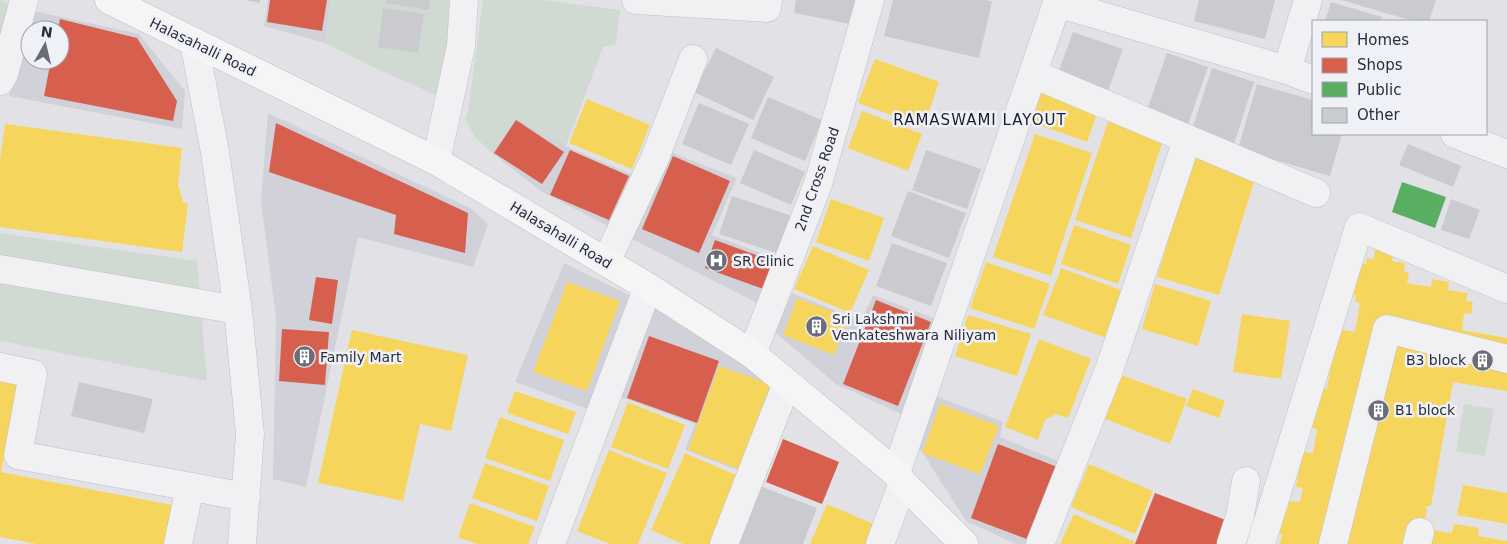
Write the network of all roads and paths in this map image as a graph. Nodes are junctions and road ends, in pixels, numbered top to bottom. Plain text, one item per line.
1 (24, 0) edge
2 (109, 0) edge
3 (464, 0) edge
4 (636, 0) edge
5 (768, 0) edge
6 (870, 0) edge
7 (1308, 0) edge
8 (1057, 1) edge
9 (194, 42) junction
10 (692, 59) dead end
11 (1287, 70) junction
12 (1033, 74) junction
13 (1312, 80) edge
14 (0, 81) edge
15 (1458, 135) edge
16 (1187, 140) junction
17 (1507, 154) edge
18 (436, 161) junction
19 (1316, 193) dead end
20 (606, 262) junction
21 (0, 269) edge
22 (648, 287) junction
23 (1507, 289) edge
24 (238, 310) junction
25 (752, 354) junction
26 (1507, 359) edge
27 (0, 368) edge
28 (787, 383) junction
29 (899, 478) junction
30 (1246, 481) dead end
31 (190, 487) junction
32 (246, 497) junction
33 (178, 544) edge
34 (242, 544) edge
35 (551, 544) edge
36 (724, 544) edge
37 (880, 544) edge
38 (964, 544) edge
39 (1040, 544) edge
40 (1231, 544) edge
41 (1260, 544) edge
42 (1333, 544) edge

1 - 14 street
2 - 9 main road, Halasahalli Road
3 - 18 street
4 - 5 street
6 - 25 street, 2nd Cross Road
7 - 11 street
8 - 11 street
8 - 12 street
9 - 18 main road, Halasahalli Road
9 - 24 street
10 - 20 street
11 - 13 street
12 - 16 street
12 - 29 street
15 - 17 street
16 - 19 street
16 - 39 street
18 - 20 main road, Halasahalli Road
20 - 22 main road, Halasahalli Road
21 - 24 street
22 - 25 main road, Halasahalli Road
22 - 35 street
23 - 41 street
24 - 32 street
25 - 28 main road, Halasahalli Road
26 - 42 street
27 - 31 street
28 - 29 main road, Halasahalli Road
28 - 36 street
29 - 37 street
29 - 38 main road, Halasahalli Road
30 - 40 street
31 - 32 street
31 - 33 street
32 - 34 street

